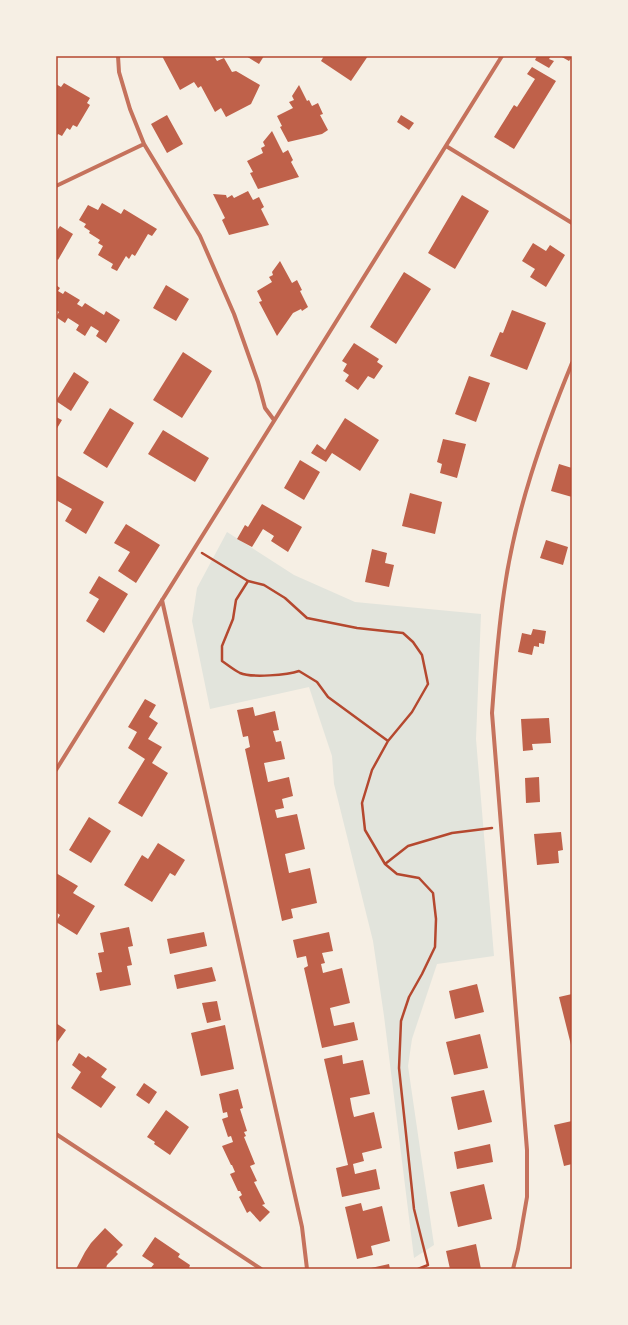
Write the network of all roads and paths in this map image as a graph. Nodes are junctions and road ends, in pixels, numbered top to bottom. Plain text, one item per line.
1 (118, 56) edge
2 (502, 56) edge
3 (144, 144) junction
4 (446, 146) junction
5 (56, 186) edge
6 (572, 223) edge
7 (572, 363) edge
8 (274, 420) junction
9 (194, 548) junction
10 (248, 581) junction
11 (162, 600) junction
12 (388, 741) junction
13 (56, 770) edge
14 (502, 827) junction
15 (385, 864) junction
16 (56, 1134) edge
17 (261, 1269) edge
18 (307, 1269) edge
19 (418, 1269) edge
20 (513, 1269) edge

1 - 3 street
2 - 4 street
3 - 5 street
3 - 8 street
4 - 6 street
4 - 8 street
7 - 14 street
8 - 9 street
9 - 10 path
9 - 11 street
10 - 12 path
10 - 12 path
11 - 13 street
11 - 18 street
12 - 15 path
14 - 15 path
14 - 20 street
15 - 19 path
16 - 17 street

